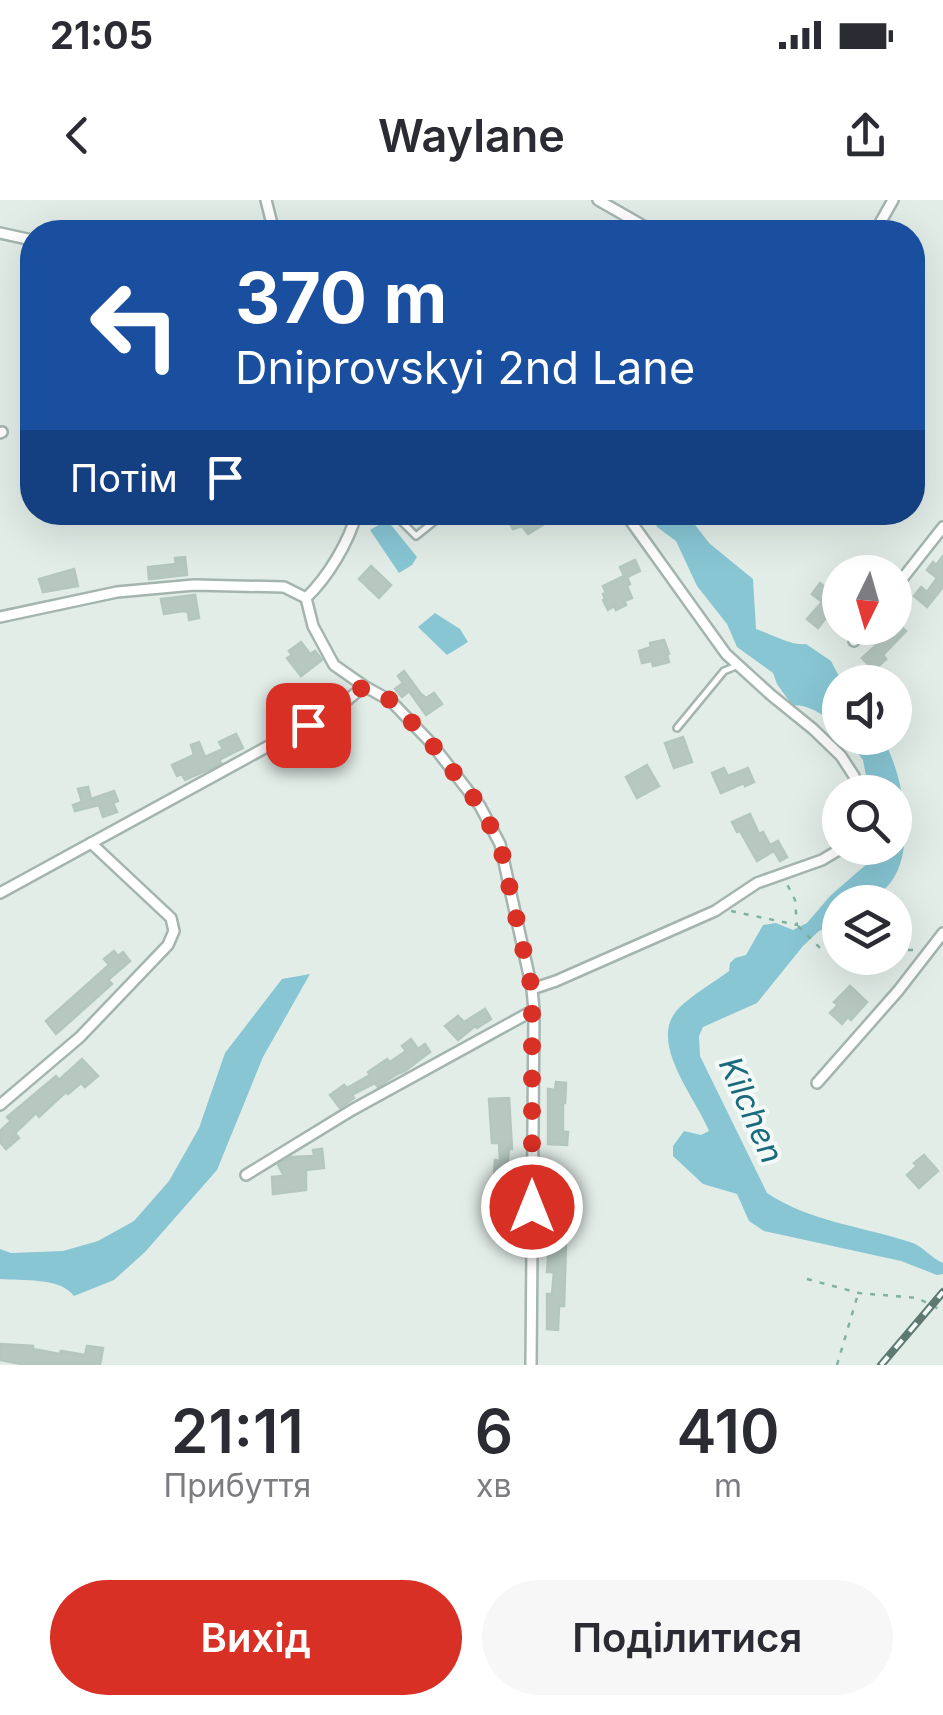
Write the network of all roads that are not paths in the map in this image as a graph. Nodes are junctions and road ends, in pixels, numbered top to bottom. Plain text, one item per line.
1 (598, 200) edge
2 (633, 220) edge
3 (353, 525) edge
4 (405, 525) edge
5 (430, 525) edge
6 (633, 525) edge
7 (943, 527) edge
8 (912, 566) edge
9 (306, 598) junction
10 (0, 617) edge
11 (738, 665) junction
12 (364, 686) junction
13 (677, 728) dead end
14 (853, 775) edge
15 (91, 843) junction
16 (822, 860) edge
17 (0, 893) edge
18 (943, 933) edge
19 (532, 989) junction
20 (534, 1010) junction
21 (817, 1083) dead end
22 (0, 1105) edge
23 (246, 1176) dead end
24 (530, 1365) edge

1 - 2 street
3 - 9 street
4 - 5 lane
6 - 11 street
7 - 8 street
9 - 10 street
9 - 12 street
11 - 13 lane
11 - 14 street
12 - 15 street
12 - 19 street
15 - 17 street
15 - 22 street
16 - 19 street
18 - 21 street
19 - 20 street
20 - 23 street
20 - 24 street

